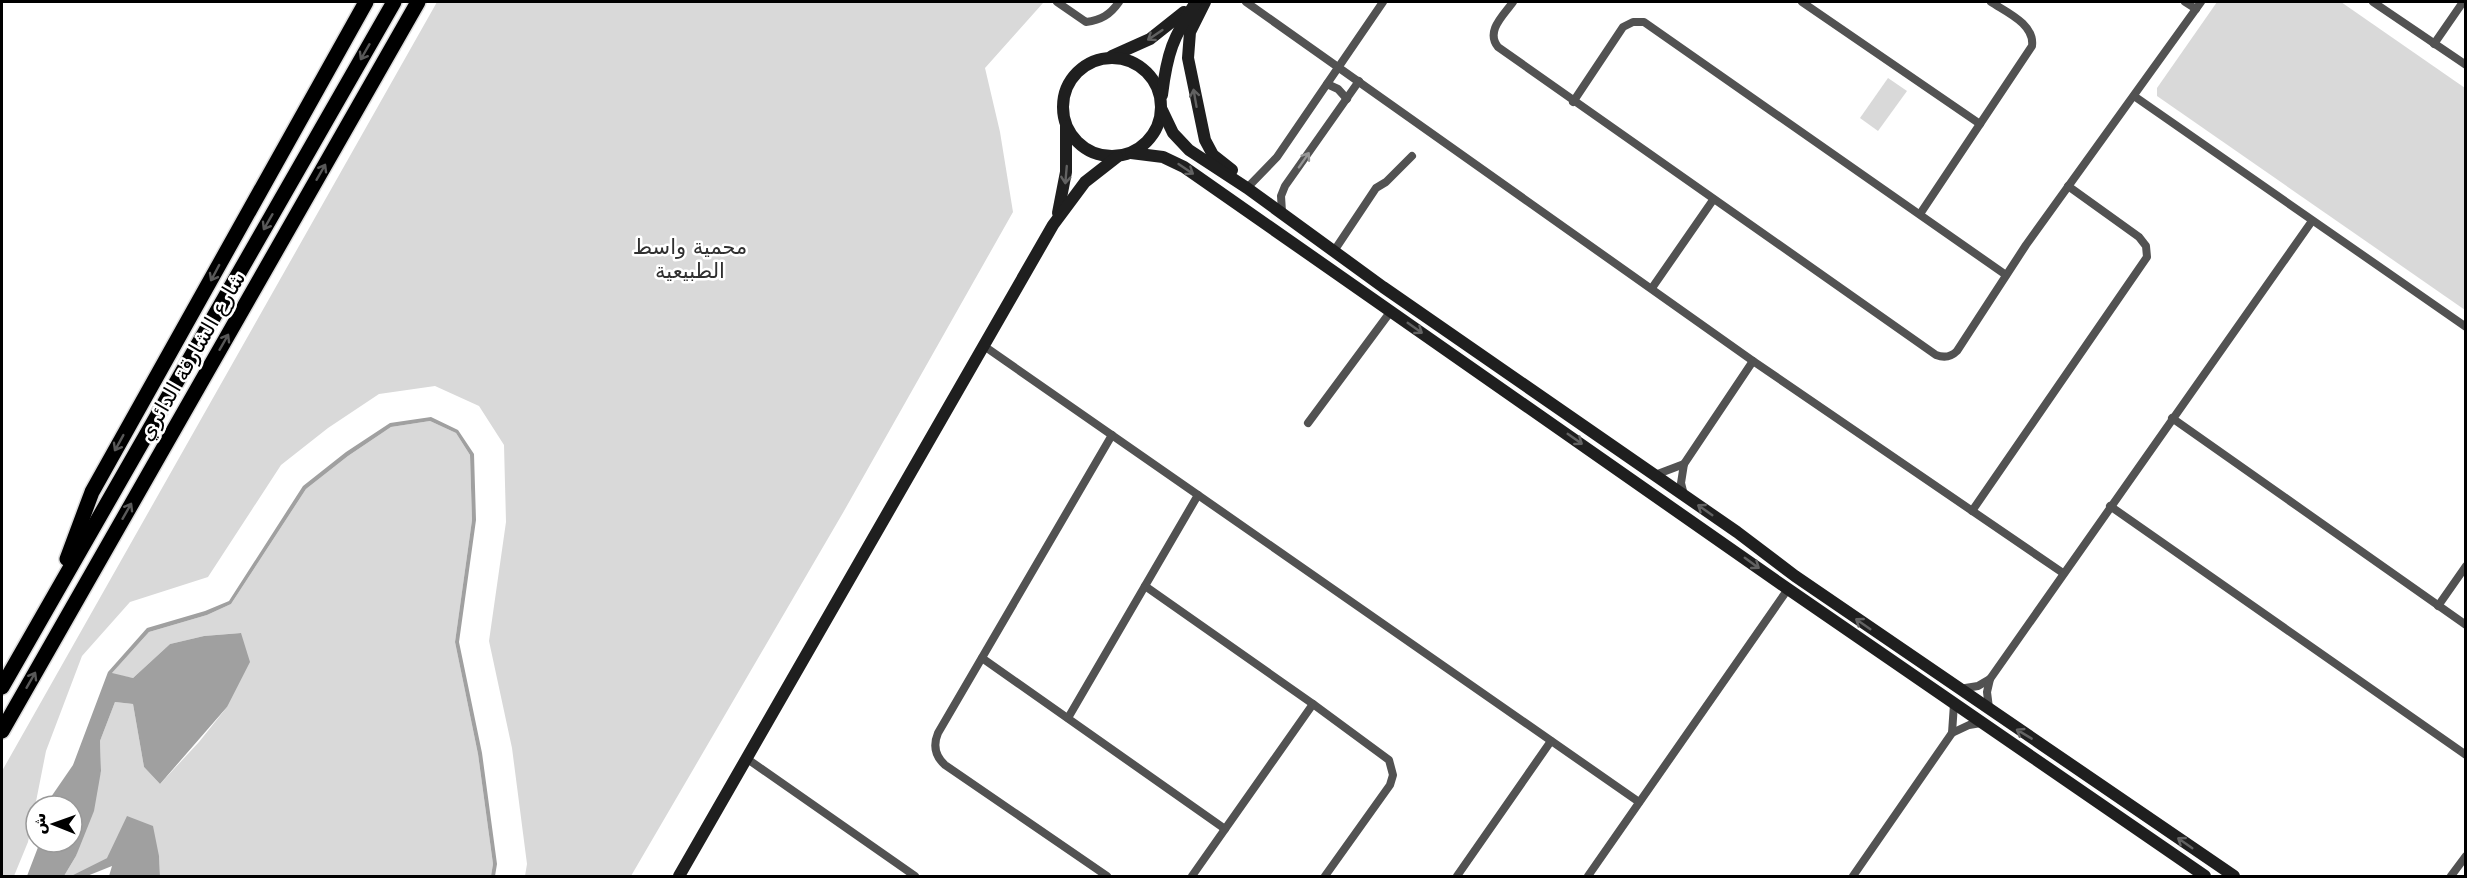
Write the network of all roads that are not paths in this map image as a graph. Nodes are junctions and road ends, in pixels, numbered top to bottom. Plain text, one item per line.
1 (366, 2) edge
2 (394, 2) edge
3 (418, 2) edge
4 (1057, 2) edge
5 (1119, 2) edge
6 (1196, 2) edge
7 (1206, 2) edge
8 (1246, 2) edge
9 (1383, 2) edge
10 (1513, 2) edge
11 (1802, 2) edge
12 (1991, 2) edge
13 (2185, 2) edge
14 (2373, 2) edge
15 (2463, 2) edge
16 (2198, 5) edge
17 (2434, 44) junction
18 (1107, 57) junction
19 (2466, 65) edge
20 (1339, 66) junction
21 (1359, 81) junction
22 (1327, 84) junction
23 (2134, 96) junction
24 (1347, 99) junction
25 (1573, 102) junction
26 (1161, 104) junction
27 (1065, 123) junction
28 (1980, 124) junction
29 (1131, 153) junction
30 (1412, 156) dead end
31 (1117, 157) junction
32 (1244, 186) junction
33 (2068, 186) junction
34 (1713, 200) junction
35 (1282, 212) junction
36 (1920, 214) junction
37 (2312, 221) junction
38 (1053, 225) junction
39 (1334, 251) junction
40 (1332, 270) junction
41 (2006, 275) junction
42 (1383, 287) junction
43 (1652, 288) junction
44 (1391, 311) junction
45 (2466, 327) edge
46 (984, 346) junction
47 (1753, 361) junction
48 (2172, 418) junction
49 (1308, 423) dead end
50 (1112, 435) junction
51 (1684, 464) junction
52 (1655, 475) junction
53 (1198, 495) junction
54 (1684, 495) junction
55 (2110, 506) junction
56 (1972, 511) junction
57 (2466, 566) edge
58 (2063, 573) junction
59 (1145, 586) junction
60 (1788, 589) junction
61 (52, 597) junction
62 (2438, 606) junction
63 (2466, 625) edge
64 (982, 658) junction
65 (1990, 679) junction
66 (2, 687) edge
67 (1956, 688) junction
68 (1313, 704) junction
69 (1954, 704) junction
70 (1990, 712) junction
71 (1068, 718) junction
72 (1981, 723) junction
73 (2, 731) edge
74 (1952, 733) junction
75 (2466, 740) edge
76 (1551, 741) junction
77 (2462, 752) edge
78 (746, 758) junction
79 (1639, 802) junction
80 (1226, 829) junction
81 (2466, 856) edge
82 (679, 876) edge
83 (915, 876) edge
84 (1107, 876) edge
85 (1192, 876) edge
86 (1325, 876) edge
87 (1457, 876) edge
88 (1588, 876) edge
89 (1853, 876) edge
90 (2205, 876) edge
91 (2234, 876) edge
92 (2451, 876) edge

1 -> 61 highway
2 -> 61 highway, شارع الشارقة الدائري
73 -> 3 highway, شارع الشارقة الدائري
4 - 5 street
6 -> 18 main road
6 - 26 main road
32 -> 7 main road
8 - 20 street
9 - 20 street
10 - 25 street
11 - 28 street
12 - 28 street
13 - 16 street
14 - 17 street
15 - 17 street
16 - 23 street
17 - 19 street
18 - 26 main road
18 - 27 main road
20 - 21 street
20 - 22 street
21 - 24 street
21 - 43 street
22 - 24 street
22 - 32 street
23 - 33 street
23 - 37 street
35 -> 24 street
25 - 34 street
25 - 36 street
26 - 29 main road
26 - 32 main road
27 - 31 main road
27 -> 38 main road
28 - 36 street
29 - 31 main road
29 -> 40 main road
30 - 39 street
31 - 38 main road
32 - 35 main road
33 - 41 street
33 - 56 street
34 - 41 street
34 - 43 street
35 - 39 main road
36 - 41 street
37 - 45 street
37 - 48 street
38 - 46 main road
39 - 42 main road
40 - 42 main road
40 - 44 main road
42 - 52 main road
43 - 47 street
44 - 49 street
44 -> 60 main road
46 - 50 street
46 - 78 main road
47 - 51 street
47 - 56 street
48 - 55 street
48 - 62 street
50 - 53 street
50 - 64 street
51 - 52 street
51 - 54 street
52 - 54 main road
53 - 59 street
53 - 76 street
67 -> 54 main road
55 - 58 street
55 - 77 street
56 - 58 street
57 - 62 street
58 - 65 street
59 - 68 street
59 - 71 street
60 - 69 main road
60 - 79 street
61 - 66 highway, شارع الشارقة الدائري
62 - 63 street
64 - 71 street
64 - 84 street
65 - 67 street
65 - 70 street
67 - 70 main road
68 - 80 street
68 - 86 street
69 - 72 main road
69 - 74 street
91 -> 70 main road
71 - 80 street
72 - 74 street
72 - 90 main road
74 - 89 street
75 - 77 street
76 - 79 street
76 - 87 street
78 - 82 main road
78 - 83 street
79 - 88 street
80 - 85 street
81 - 92 street

